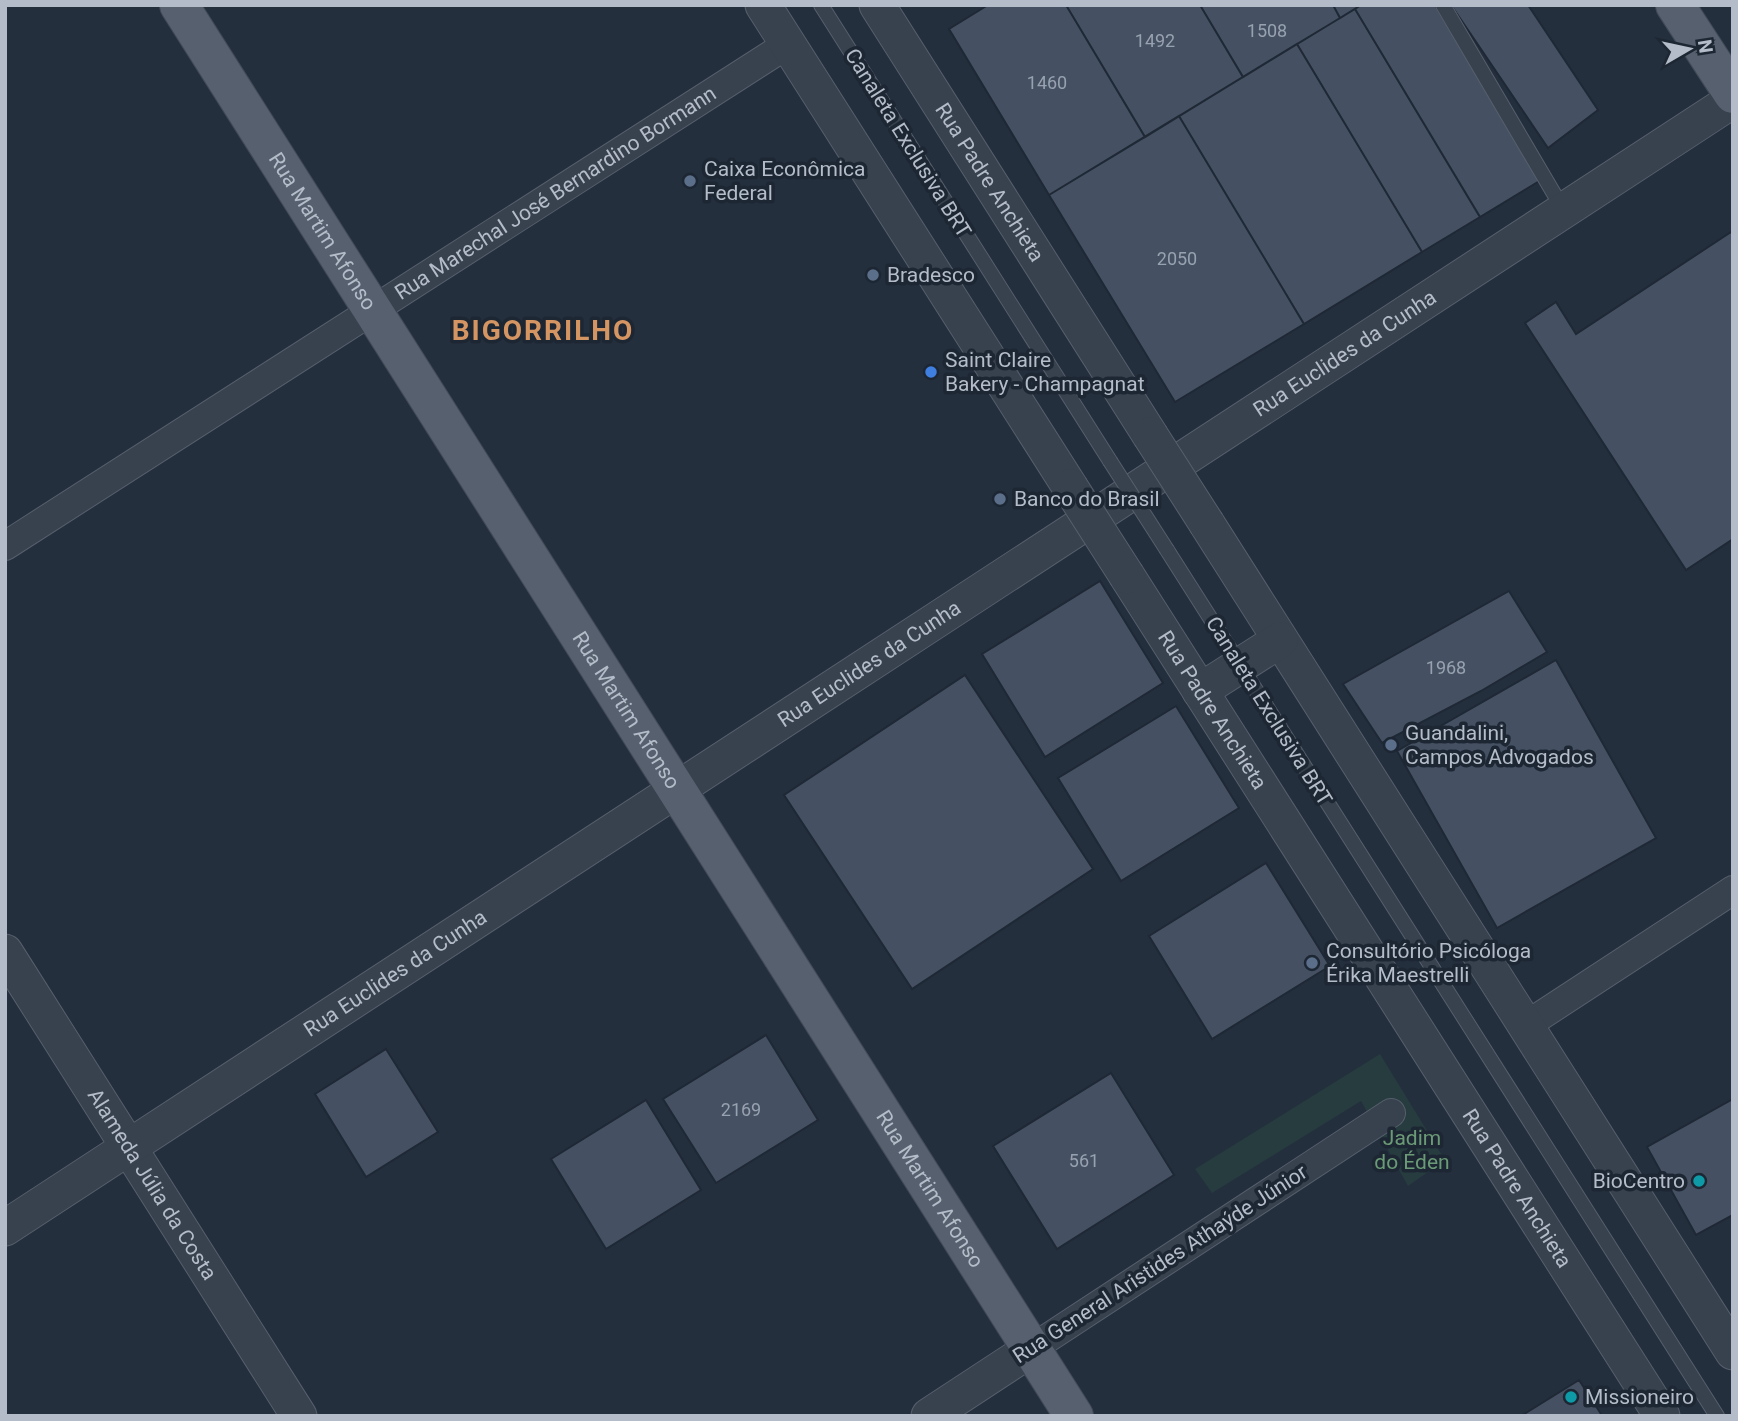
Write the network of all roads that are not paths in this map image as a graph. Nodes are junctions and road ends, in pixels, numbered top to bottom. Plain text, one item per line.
1 (179, 5) edge
2 (763, 5) edge
3 (821, 5) edge
4 (877, 5) edge
5 (1443, 5) edge
6 (1675, 5) edge
7 (788, 44) junction
8 (1733, 94) edge
9 (1733, 100) edge
10 (1563, 210) junction
11 (372, 310) junction
12 (5, 546) edge
13 (1280, 640) junction
14 (1240, 666) junction
15 (1200, 691) junction
16 (676, 790) junction
17 (1733, 890) edge
18 (5, 952) edge
19 (1525, 1026) junction
20 (1391, 1113) dead end
21 (129, 1148) junction
22 (5, 1228) edge
23 (1031, 1349) junction
24 (1733, 1352) edge
25 (299, 1416) edge
26 (929, 1416) edge
27 (1073, 1416) edge
28 (1662, 1416) edge
29 (1717, 1416) edge

1 - 11 main road, Rua Martim Afonso
2 - 7 street, Rua Padre Anchieta
3 - 14 lane, Canaleta Exclusiva BRT, bridge
4 - 13 street, Rua Padre Anchieta, bridge
5 - 10 lane
6 - 8 main road
7 - 11 street, Rua Marechal José Bernardino Bormann
7 - 15 street, Rua Padre Anchieta, bridge
9 - 10 street, Rua Euclides da Cunha
10 - 16 street, Rua Euclides da Cunha
11 - 12 street, Rua Marechal José Bernardino Bormann
11 - 16 main road, Rua Martim Afonso
13 - 14 street
13 - 19 street, Rua Padre Anchieta
14 - 15 street
14 - 29 lane, Canaleta Exclusiva BRT
15 - 28 street, Rua Padre Anchieta
16 - 21 street, Rua Euclides da Cunha
16 - 23 main road, Rua Martim Afonso
17 - 19 street
18 - 21 street, Alameda Júlia da Costa
19 - 24 street, Rua Padre Anchieta
20 - 23 street, Rua General Aristides Athaýde Júnior
21 - 22 street, Rua Euclides da Cunha
21 - 25 street, Alameda Júlia da Costa
23 - 26 street, Rua General Aristides Athaýde Júnior
23 - 27 main road, Rua Martim Afonso

